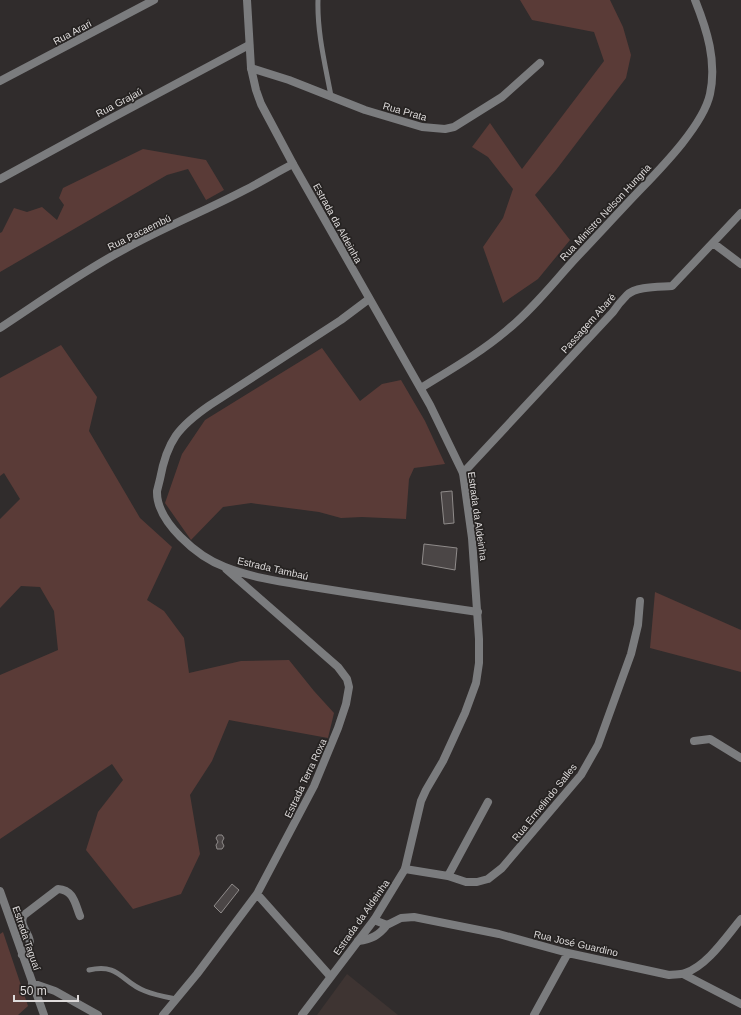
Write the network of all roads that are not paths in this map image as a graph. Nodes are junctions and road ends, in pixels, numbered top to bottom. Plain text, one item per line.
1 (154, 0) edge
2 (247, 0) edge
3 (318, 0) edge
4 (695, 0) edge
5 (249, 45) junction
6 (540, 63) dead end
7 (251, 68) junction
8 (0, 81) edge
9 (331, 96) junction
10 (293, 164) junction
11 (0, 180) edge
12 (741, 212) edge
13 (712, 243) junction
14 (741, 264) edge
15 (369, 299) junction
16 (0, 328) edge
17 (421, 388) junction
18 (463, 473) junction
19 (223, 566) junction
20 (640, 601) dead end
21 (478, 612) junction
22 (694, 741) dead end
23 (741, 758) edge
24 (488, 802) dead end
25 (405, 869) junction
26 (448, 876) junction
27 (0, 891) edge
28 (257, 894) junction
29 (80, 916) dead end
30 (741, 919) edge
31 (374, 920) junction
32 (387, 925) junction
33 (358, 942) junction
34 (568, 953) junction
35 (22, 955) junction
36 (89, 970) dead end
37 (683, 974) junction
38 (330, 976) junction
39 (32, 983) junction
40 (176, 999) junction
41 (741, 1004) edge
42 (44, 1015) edge
43 (98, 1015) edge
44 (163, 1015) edge
45 (302, 1015) edge
46 (534, 1015) edge

1 - 8 street, Rua Arari
2 - 5 street, Estrada da Aldeinha
3 - 9 lane
4 - 17 street, Rua Ministro Nelson Hungria
5 - 7 street, Estrada da Aldeinha
5 - 11 street, Rua Grajaú
6 - 9 street, Rua Prata
7 - 9 street, Rua Prata
7 - 10 street, Estrada da Aldeinha
10 - 15 street, Estrada da Aldeinha
10 - 16 street, Rua Pacaembú
12 - 13 street, Passagem Abaré
13 - 14 street
13 - 18 street, Passagem Abaré
15 - 17 street, Estrada da Aldeinha
15 - 19 street, Estrada Tambaú
17 - 18 street, Estrada da Aldeinha
18 - 21 street, Estrada da Aldeinha
19 - 21 street, Estrada Tambaú
19 - 28 street, Estrada Terra Roxa
20 - 26 street, Rua Ermelindo Salles
21 - 25 street, Estrada da Aldeinha
22 - 23 street
24 - 26 street
25 - 26 street, Rua Ermelindo Salles
25 - 31 street, Estrada da Aldeinha
27 - 35 street, Estrada Taguaí
28 - 38 street
28 - 40 street, Estrada Terra Roxa
29 - 35 street
30 - 37 street
31 - 32 street
31 - 33 street, Estrada da Aldeinha
32 - 33 street
32 - 34 street, Rua José Guardino
33 - 38 street, Estrada da Aldeinha
34 - 37 street, Rua José Guardino
34 - 46 street
35 - 39 street, Estrada Taguaí
36 - 40 lane
37 - 41 street
38 - 45 street, Estrada da Aldeinha
39 - 42 street, Estrada Taguaí
39 - 43 street
40 - 44 street, Estrada Terra Roxa

